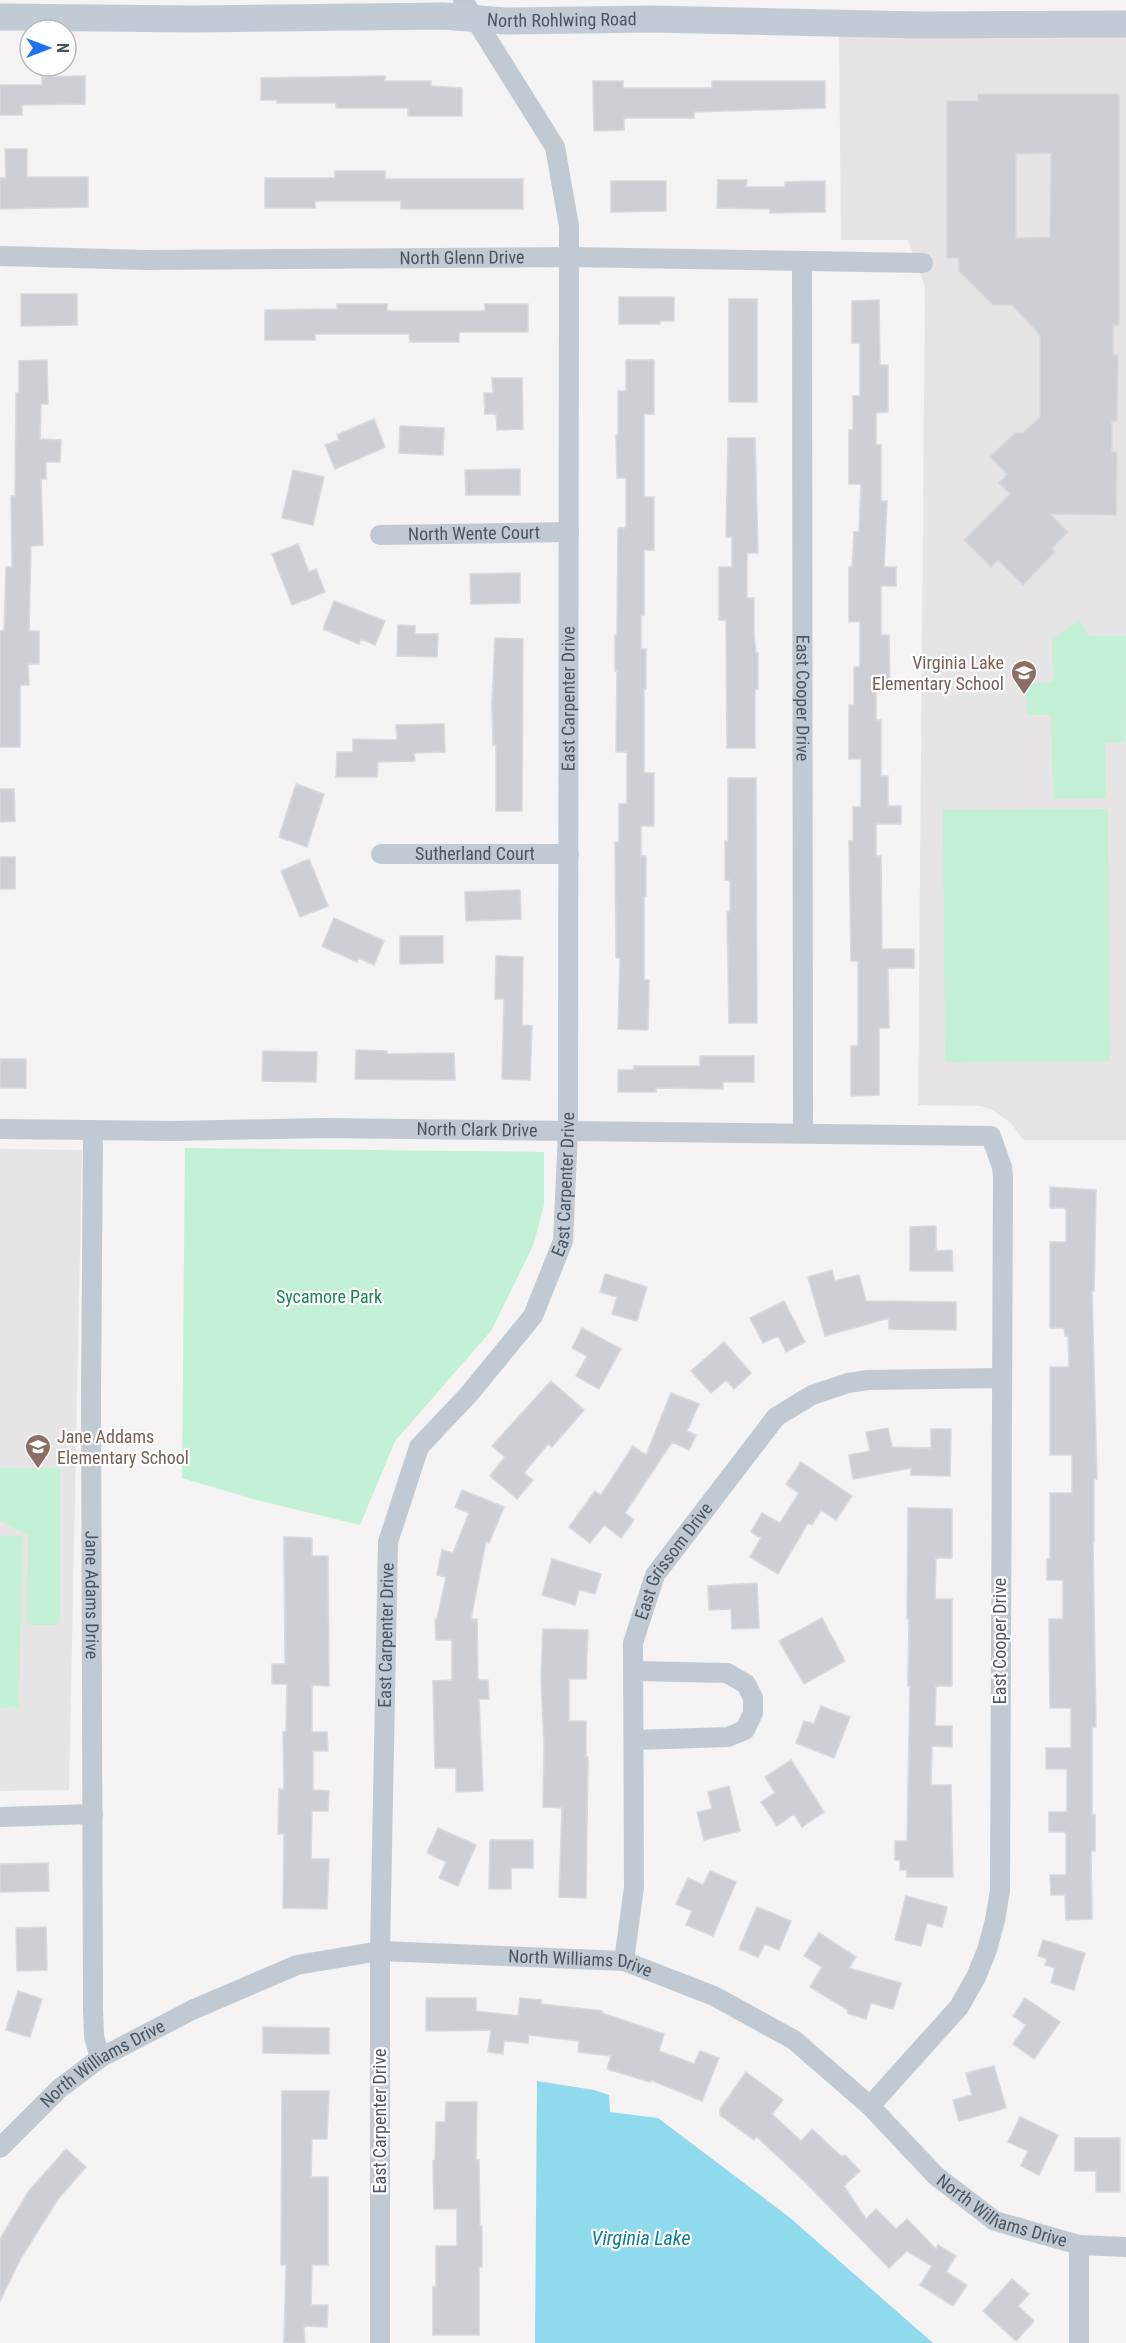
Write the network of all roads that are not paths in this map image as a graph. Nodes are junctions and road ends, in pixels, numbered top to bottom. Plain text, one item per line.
1 (652, 9) edge
2 (470, 10) edge
3 (0, 17) edge
4 (1126, 24) edge
5 (0, 256) edge
6 (570, 257) junction
7 (802, 262) junction
8 (923, 262) dead end
9 (569, 532) junction
10 (380, 536) dead end
11 (381, 854) dead end
12 (569, 854) junction
13 (0, 1129) edge
14 (93, 1131) junction
15 (568, 1132) junction
16 (803, 1133) junction
17 (991, 1136) joint
18 (1001, 1378) junction
19 (634, 1671) junction
20 (634, 1740) junction
21 (93, 1814) junction
22 (0, 1817) edge
23 (380, 1952) junction
24 (624, 1961) junction
25 (100, 2058) junction
26 (870, 2106) junction
27 (0, 2148) edge
28 (1079, 2245) junction
29 (1126, 2247) edge
30 (380, 2343) edge
31 (1079, 2343) edge

1 - 2 street, North Rohlwing Road
1 - 4 street, North Rohlwing Road
2 - 3 street, North Rohlwing Road
2 - 6 street, East Carpenter Drive
5 - 6 street, North Glenn Drive
6 - 7 street, North Glenn Drive
6 - 9 street, East Carpenter Drive
7 - 8 street, North Glenn Drive
7 - 16 street, East Cooper Drive
9 - 10 street, North Wente Court
9 - 12 street, East Carpenter Drive
11 - 12 street, Sutherland Court
12 - 15 street, East Carpenter Drive
13 - 14 street, North Clark Drive
14 - 15 street, North Clark Drive
14 - 21 street, Jane Adams Drive
15 - 16 street, North Clark Drive
15 - 23 street, East Carpenter Drive
16 - 17 street, North Clark Drive
17 - 18 street, East Cooper Drive
18 - 19 street, East Grissom Drive
18 - 26 street, East Cooper Drive
19 - 20 street, East Grissom Drive
19 - 20 street
20 - 24 street, East Grissom Drive
21 - 22 street
21 - 25 street, Jane Adams Drive
23 - 24 street, North Williams Drive
23 - 25 street, North Williams Drive
23 - 30 street, East Carpenter Drive
24 - 26 street, North Williams Drive
25 - 27 street, North Williams Drive
26 - 28 street, North Williams Drive
28 - 29 street, North Williams Drive
28 - 31 street

